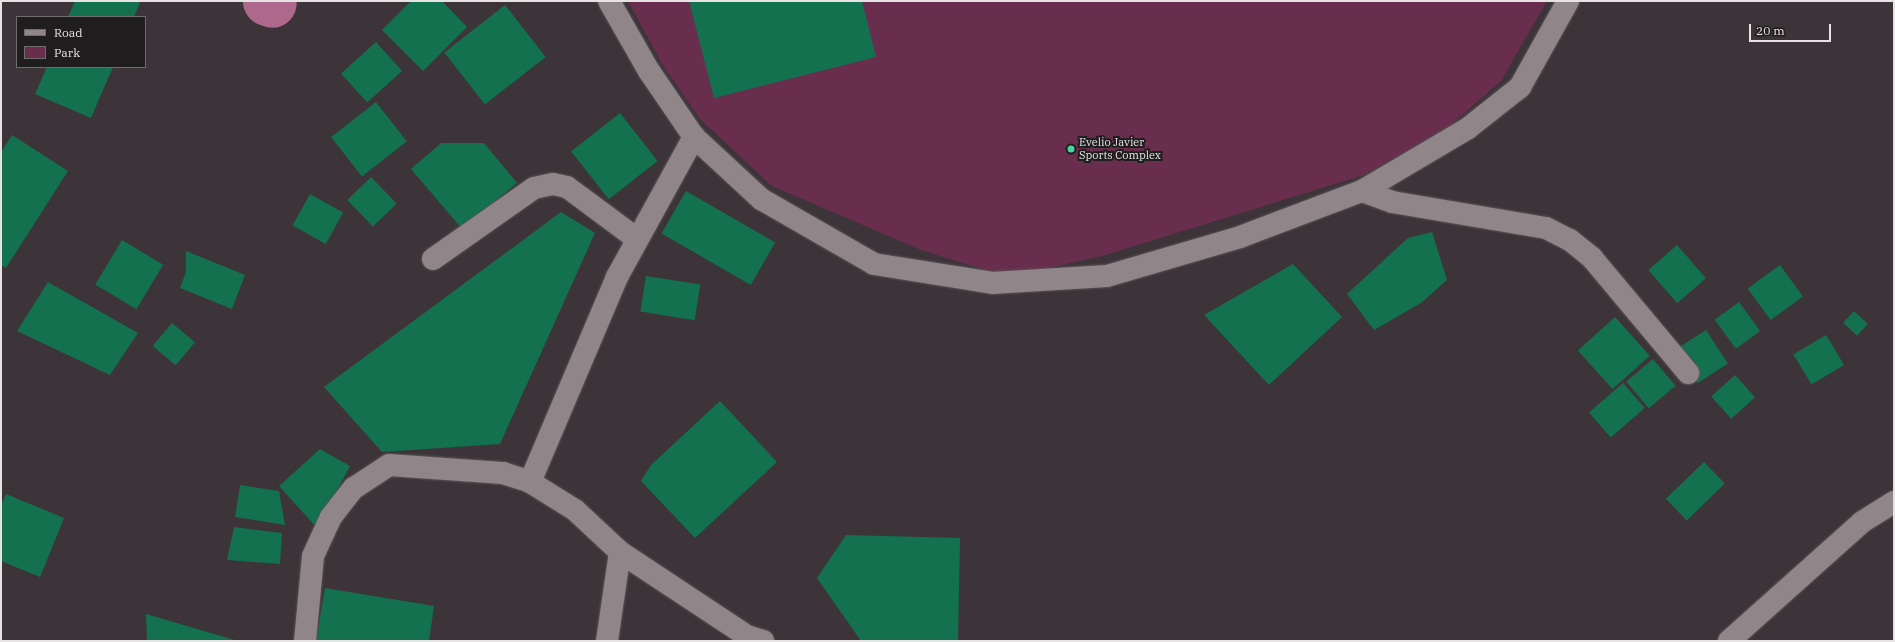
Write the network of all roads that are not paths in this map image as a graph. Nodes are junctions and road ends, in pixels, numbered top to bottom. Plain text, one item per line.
1 (609, 1) edge
2 (1568, 1) edge
3 (694, 137) junction
4 (1362, 191) junction
5 (637, 239) junction
6 (433, 259) dead end
7 (1688, 373) dead end
8 (530, 482) junction
9 (1894, 502) edge
10 (620, 552) junction
11 (305, 641) edge
12 (607, 641) edge
13 (763, 641) edge
14 (1729, 641) edge

1 - 3 street
2 - 4 street
3 - 4 street
3 - 5 street
4 - 7 street
5 - 6 street
5 - 8 street
8 - 10 street
8 - 11 street
9 - 14 street
10 - 12 street
10 - 13 street

